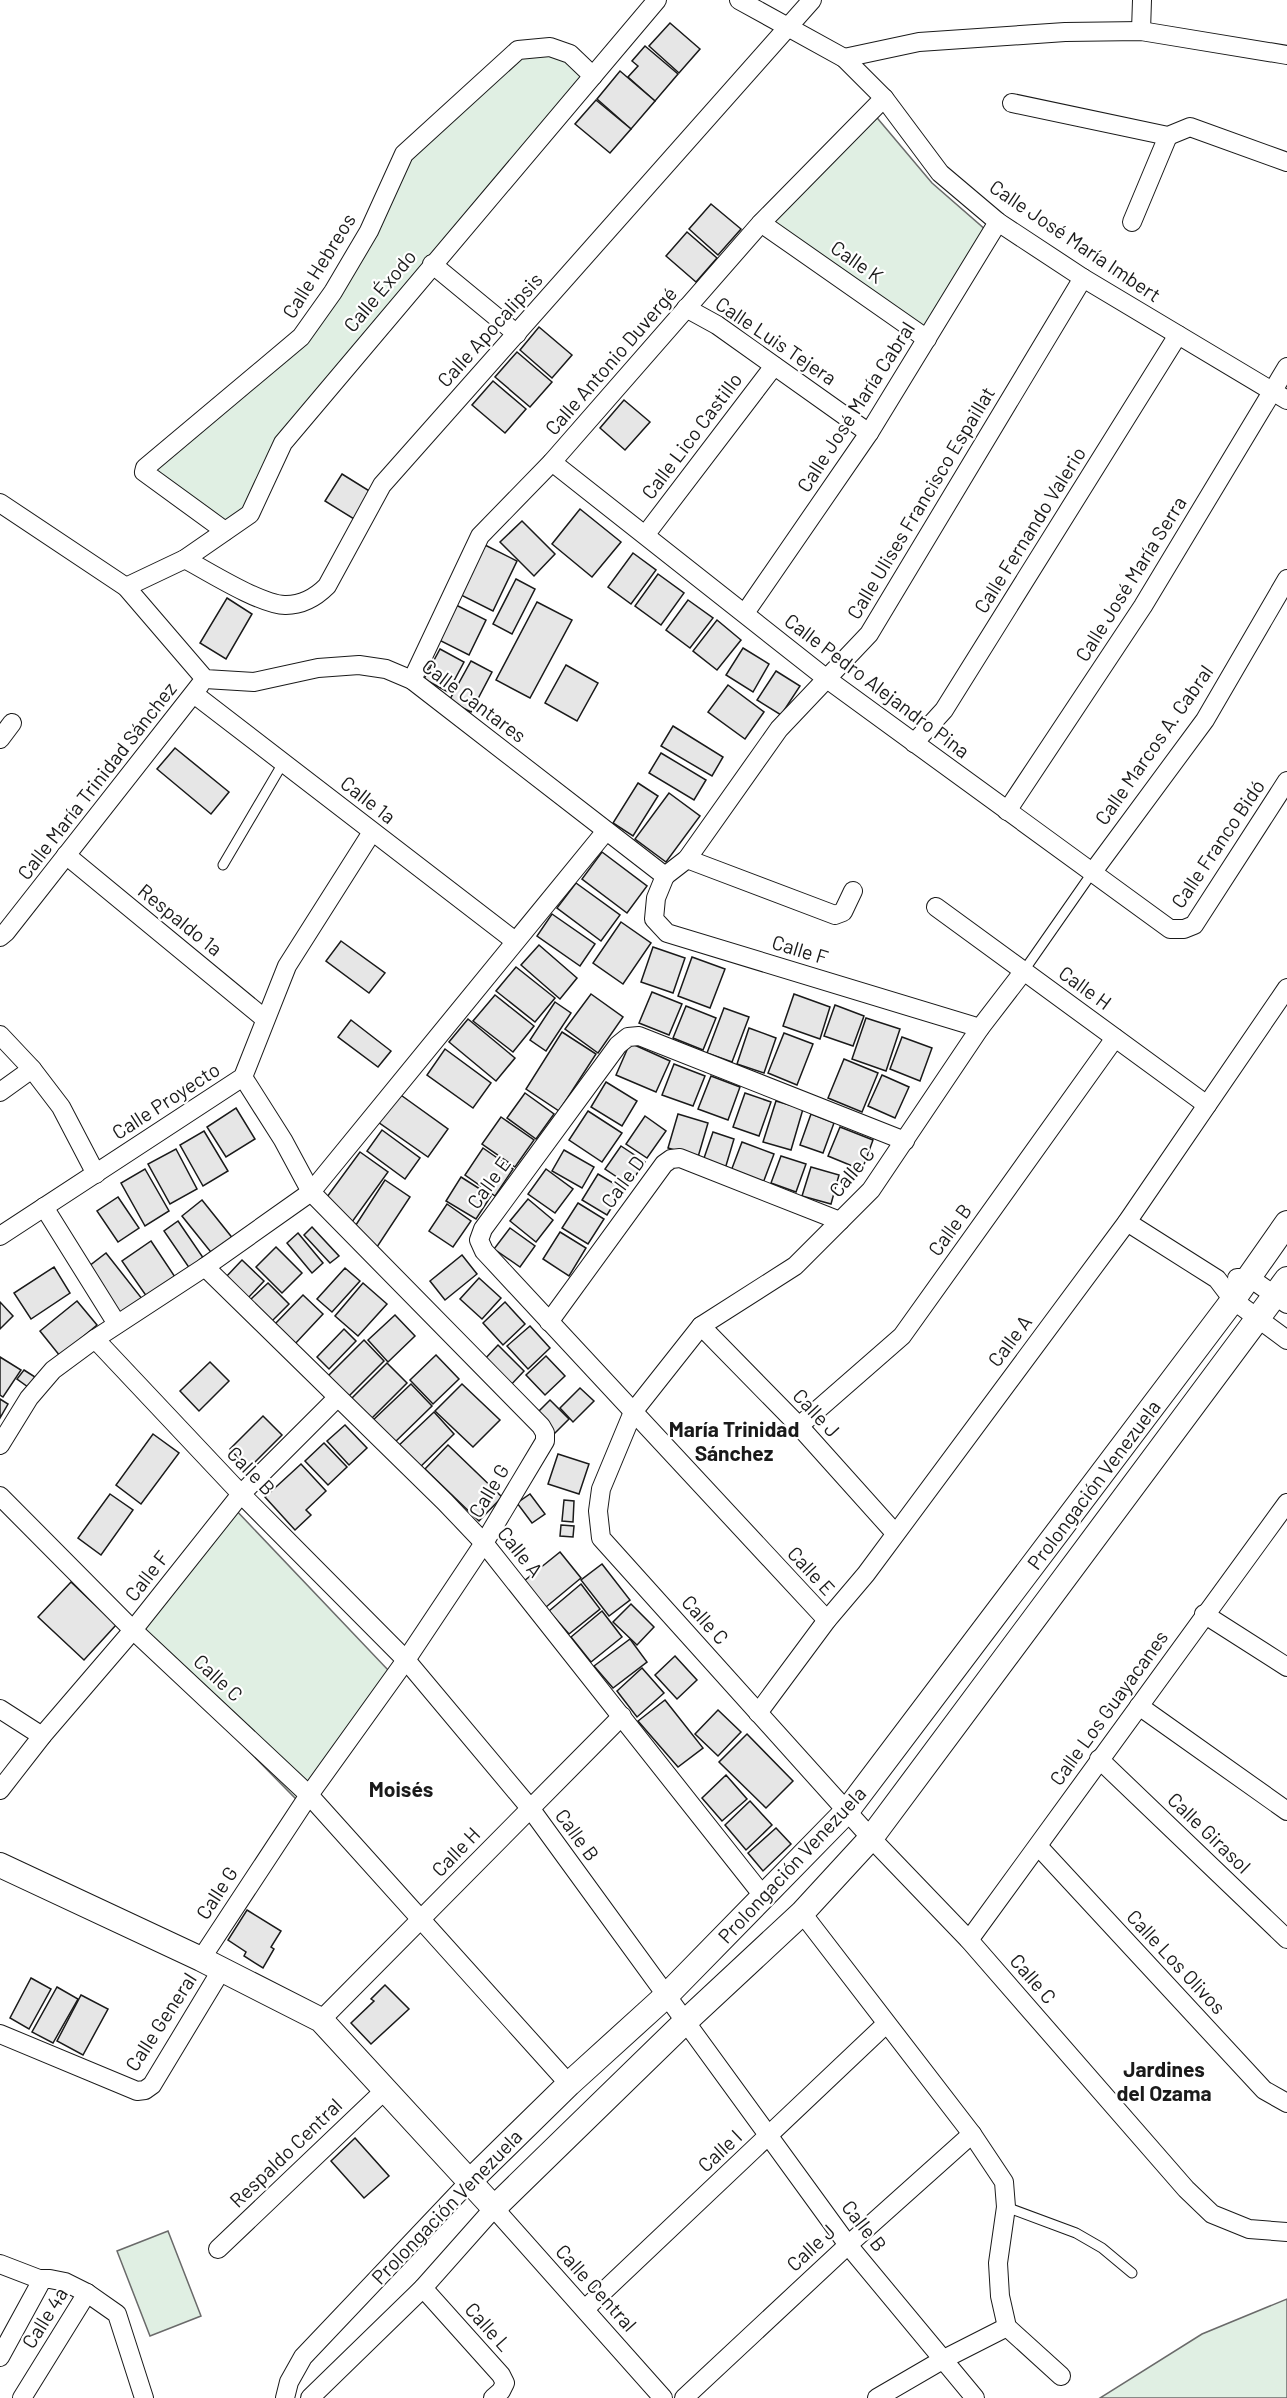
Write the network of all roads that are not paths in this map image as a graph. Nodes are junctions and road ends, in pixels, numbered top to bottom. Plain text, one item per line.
1 (657, 0) edge
2 (739, 0) edge
3 (812, 0) edge
4 (1142, 0) edge
5 (789, 27) junction
6 (1141, 30) junction
7 (1287, 55) edge
8 (844, 58) junction
9 (592, 75) junction
10 (884, 98) junction
11 (1012, 104) dead end
12 (1168, 136) junction
13 (1287, 162) edge
14 (998, 222) junction
15 (1132, 222) dead end
16 (761, 223) junction
17 (432, 264) junction
18 (1083, 278) junction
19 (686, 308) junction
20 (516, 334) junction
21 (1178, 335) junction
22 (927, 339) junction
23 (774, 366) junction
24 (1287, 368) edge
25 (1280, 396) edge
26 (869, 433) junction
27 (552, 462) junction
28 (0, 503) edge
29 (225, 531) junction
30 (646, 534) junction
31 (185, 559) junction
32 (1287, 579) edge
33 (126, 587) junction
34 (746, 613) junction
35 (827, 679) junction
36 (412, 680) junction
37 (200, 686) junction
38 (12, 723) dead end
39 (0, 739) edge
40 (914, 743) junction
41 (284, 763) junction
42 (1287, 782) edge
43 (1007, 811) junction
44 (606, 831) junction
45 (372, 832) junction
46 (66, 855) junction
47 (687, 859) junction
48 (223, 865) dead end
49 (1092, 873) junction
50 (665, 876) junction
51 (853, 891) dead end
52 (936, 907) dead end
53 (1184, 929) joint
54 (0, 937) edge
55 (515, 941) junction
56 (1023, 972) junction
57 (1287, 988) edge
58 (265, 1019) junction
59 (980, 1028) junction
60 (0, 1035) edge
61 (1115, 1038) junction
62 (32, 1069) junction
63 (243, 1077) junction
64 (0, 1092) edge
65 (1207, 1105) junction
66 (905, 1141) junction
67 (96, 1174) junction
68 (311, 1192) junction
69 (44, 1207) junction
70 (840, 1221) junction
71 (1127, 1222) junction
72 (1287, 1223) edge
73 (0, 1236) edge
74 (205, 1267) junction
75 (1250, 1278) junction
76 (1217, 1279) junction
77 (1283, 1293) edge
78 (1233, 1300) junction
79 (1258, 1319) junction
80 (549, 1322) junction
81 (117, 1324) junction
82 (701, 1326) junction
83 (94, 1339) junction
84 (1287, 1340) edge
85 (338, 1398) junction
86 (633, 1412) junction
87 (799, 1426) junction
88 (0, 1445) edge
89 (241, 1494) junction
90 (0, 1496) edge
91 (1285, 1509) edge
92 (895, 1533) junction
93 (484, 1543) junction
94 (1204, 1614) junction
95 (827, 1620) junction
96 (133, 1630) junction
97 (406, 1660) junction
98 (1287, 1667) edge
99 (1139, 1706) junction
100 (0, 1709) edge
101 (758, 1713) junction
102 (622, 1716) junction
103 (42, 1736) junction
104 (1099, 1759) junction
105 (0, 1790) edge
106 (309, 1795) junction
107 (530, 1808) junction
108 (847, 1811) junction
109 (1287, 1812) edge
110 (871, 1838) junction
111 (1038, 1846) junction
112 (0, 1865) edge
113 (764, 1898) junction
114 (802, 1913) junction
115 (422, 1919) junction
116 (1287, 1939) edge
117 (969, 1940) junction
118 (211, 1964) junction
119 (667, 1995) junction
120 (321, 2020) junction
121 (686, 2020) junction
122 (886, 2024) junction
123 (0, 2034) edge
124 (569, 2084) junction
125 (385, 2090) junction
126 (1287, 2103) edge
127 (972, 2134) junction
128 (769, 2135) junction
129 (469, 2182) junction
130 (1006, 2207) junction
131 (494, 2208) junction
132 (1287, 2232) edge
133 (848, 2245) junction
134 (218, 2249) dead end
135 (0, 2264) edge
136 (1132, 2272) dead end
137 (42, 2280) junction
138 (423, 2289) junction
139 (87, 2293) junction
140 (585, 2309) junction
141 (1007, 2327) junction
142 (0, 2357) edge
143 (944, 2359) junction
144 (1061, 2376) dead end
145 (22, 2398) edge
146 (144, 2398) edge
147 (285, 2398) edge
148 (310, 2398) edge
149 (494, 2398) edge
150 (663, 2398) edge
151 (684, 2398) edge
152 (877, 2398) edge
153 (975, 2398) edge

1 - 9 street, Calle Éxodo
2 - 5 street, Calle José María Imbert
3 - 5 street, Calle Apocalipsis
4 - 6 street
5 - 8 street, Calle José María Imbert
5 - 20 street, Calle Apocalipsis
6 - 7 street
6 - 8 street
8 - 10 street, Calle José María Imbert
9 - 17 street, Calle Éxodo
9 - 29 street, Calle Hebreos
10 - 14 street, Calle José María Imbert
10 - 16 street, Calle Antonio Duvergé
11 - 12 street
12 - 13 street
12 - 15 street
14 - 18 street, Calle José María Imbert
14 - 22 street, Calle José María Cabral
16 - 19 street, Calle Antonio Duvergé
16 - 22 street, Calle K
17 - 20 street
17 - 29 street, Calle Éxodo
18 - 21 street, Calle José María Imbert
18 - 35 street, Calle Ulises Francisco Espaillat
19 - 23 street, Calle Luis Tejera
19 - 27 street, Calle Antonio Duvergé
20 - 31 street, Calle Apocalipsis
21 - 25 street, Calle José María Imbert
21 - 40 street, Calle Fernando Valerio
22 - 26 street, Calle José María Cabral
23 - 26 street, Calle Luis Tejera
23 - 30 street, Calle Lico Castillo
24 - 25 street, Calle José María Serra
25 - 43 street, Calle José María Serra
26 - 34 street, Calle José María Cabral
27 - 30 street, Calle Pedro Alejandro Pina
27 - 36 street, Calle Antonio Duvergé
28 - 33 street
29 - 31 street, Calle Éxodo
30 - 34 street, Calle Pedro Alejandro Pina
31 - 33 street, Calle Éxodo
32 - 49 street, Calle Marcos A. Cabral
33 - 37 street
34 - 35 street, Calle Pedro Alejandro Pina
35 - 40 street, Calle Pedro Alejandro Pina
35 - 47 street, Calle Ulises Francisco Espaillat
36 - 37 street, Calle Cantares
36 - 44 street, Calle Cantares
37 - 41 street, Calle 1a
37 - 46 street, Calle María Trinidad Sánchez
38 - 39 street
40 - 43 street, Calle Pedro Alejandro Pina
41 - 45 street, Calle 1a
41 - 48 lane
42 - 53 street, Calle Franco Bidó
43 - 49 street, Calle Pedro Alejandro Pina
44 - 50 street, Calle Cantares
44 - 55 street
45 - 55 street, Calle 1a
45 - 58 street, Calle Proyecto
46 - 54 street, Calle María Trinidad Sánchez
46 - 58 street, Respaldo 1a
47 - 50 street, Calle Ulises Francisco Espaillat
47 - 51 street
49 - 53 street, Calle Pedro Alejandro Pina
49 - 56 lane
50 - 59 street, Calle F
52 - 56 street, Calle H
55 - 68 street
56 - 59 street, Calle C
56 - 61 street, Calle H
57 - 65 street, Calle A
58 - 63 street, Calle Proyecto
59 - 66 street, Calle C
60 - 62 street
61 - 65 street, Calle H
61 - 87 street, Calle B
62 - 64 street
62 - 67 street
63 - 67 street, Calle Proyecto
63 - 68 street, Calle G
65 - 71 street, Calle A
66 - 70 street, Calle C
66 - 80 street, Calle E
67 - 69 street, Calle Proyecto
68 - 74 street
68 - 93 street, Calle G
69 - 73 street, Calle Proyecto
69 - 81 street
70 - 80 street, Calle D
70 - 82 street, Calle C
71 - 76 street
71 - 92 street, Calle A
72 - 75 street, Prolongación Venezuela
74 - 81 street
74 - 85 street, Calle A
75 - 76 street
75 - 77 street
75 - 78 street, Prolongación Venezuela
76 - 78 street
77 - 79 street, Prolongación Venezuela
78 - 79 street
78 - 108 street, Prolongación Venezuela
79 - 84 street
79 - 110 street, Prolongación Venezuela
80 - 86 street, Calle E
81 - 83 street
82 - 86 street, Calle C
82 - 87 street, Calle J
83 - 88 street
83 - 89 street, Calle B
85 - 89 street, Calle F
85 - 93 street, Calle A
86 - 95 street, Calle E
86 - 101 street, Calle C
87 - 92 street, Calle J
89 - 96 street, Calle F
89 - 97 street, Calle B
90 - 96 street, Calle C
91 - 94 street, Calle Los Guayacanes
92 - 95 street, Calle A
93 - 97 street, Calle G
93 - 102 street, Calle A
94 - 98 street
94 - 99 street, Calle Los Guayacanes
95 - 101 street, Calle A
96 - 103 street, Calle F
96 - 106 street, Calle C
97 - 106 street, Calle G
97 - 107 street, Calle B
99 - 104 street, Calle Los Guayacanes
99 - 109 street
100 - 103 street
101 - 108 street, Calle C
102 - 107 street, Calle H
102 - 113 street, Calle A
103 - 105 street, Calle F
104 - 111 street, Calle Los Guayacanes
104 - 116 street, Calle Girasol
106 - 115 street, Calle C
106 - 118 street, Calle G
107 - 115 street, Calle H
107 - 119 street, Calle B
108 - 110 street, Calle C
108 - 113 street, Prolongación Venezuela
110 - 114 street, Prolongación Venezuela
110 - 117 street, Calle C
111 - 117 street, Calle Los Guayacanes
111 - 126 street, Calle Los Olivos
112 - 118 street
113 - 119 street, Prolongación Venezuela
114 - 121 street, Prolongación Venezuela
114 - 122 street
115 - 120 street, Calle H
115 - 124 street, Calle C
117 - 132 street, Calle C
118 - 120 street
118 - 123 street, Calle General
119 - 121 street, Calle B
119 - 124 street, Prolongación Venezuela
120 - 125 street
121 - 128 street, Calle B
121 - 131 street, Prolongación Venezuela
122 - 127 street
122 - 128 street, Calle I
124 - 129 street, Prolongación Venezuela
125 - 129 street
125 - 134 street, Respaldo Central
127 - 130 street
127 - 133 street, Calle J
128 - 133 street, Calle B
128 - 140 street, Calle I
129 - 131 street
129 - 147 street, Prolongación Venezuela
130 - 136 lane
130 - 141 street
131 - 138 street, Prolongación Venezuela
131 - 140 street, Calle Central
133 - 143 street, Calle B
133 - 151 street, Calle J
135 - 137 street
137 - 139 street
137 - 142 street
138 - 148 street, Prolongación Venezuela
138 - 149 street, Calle L
139 - 145 street, Calle 4a
139 - 146 street
140 - 150 street, Calle Central
141 - 143 street
141 - 144 street
143 - 152 street
143 - 153 street, Calle B

